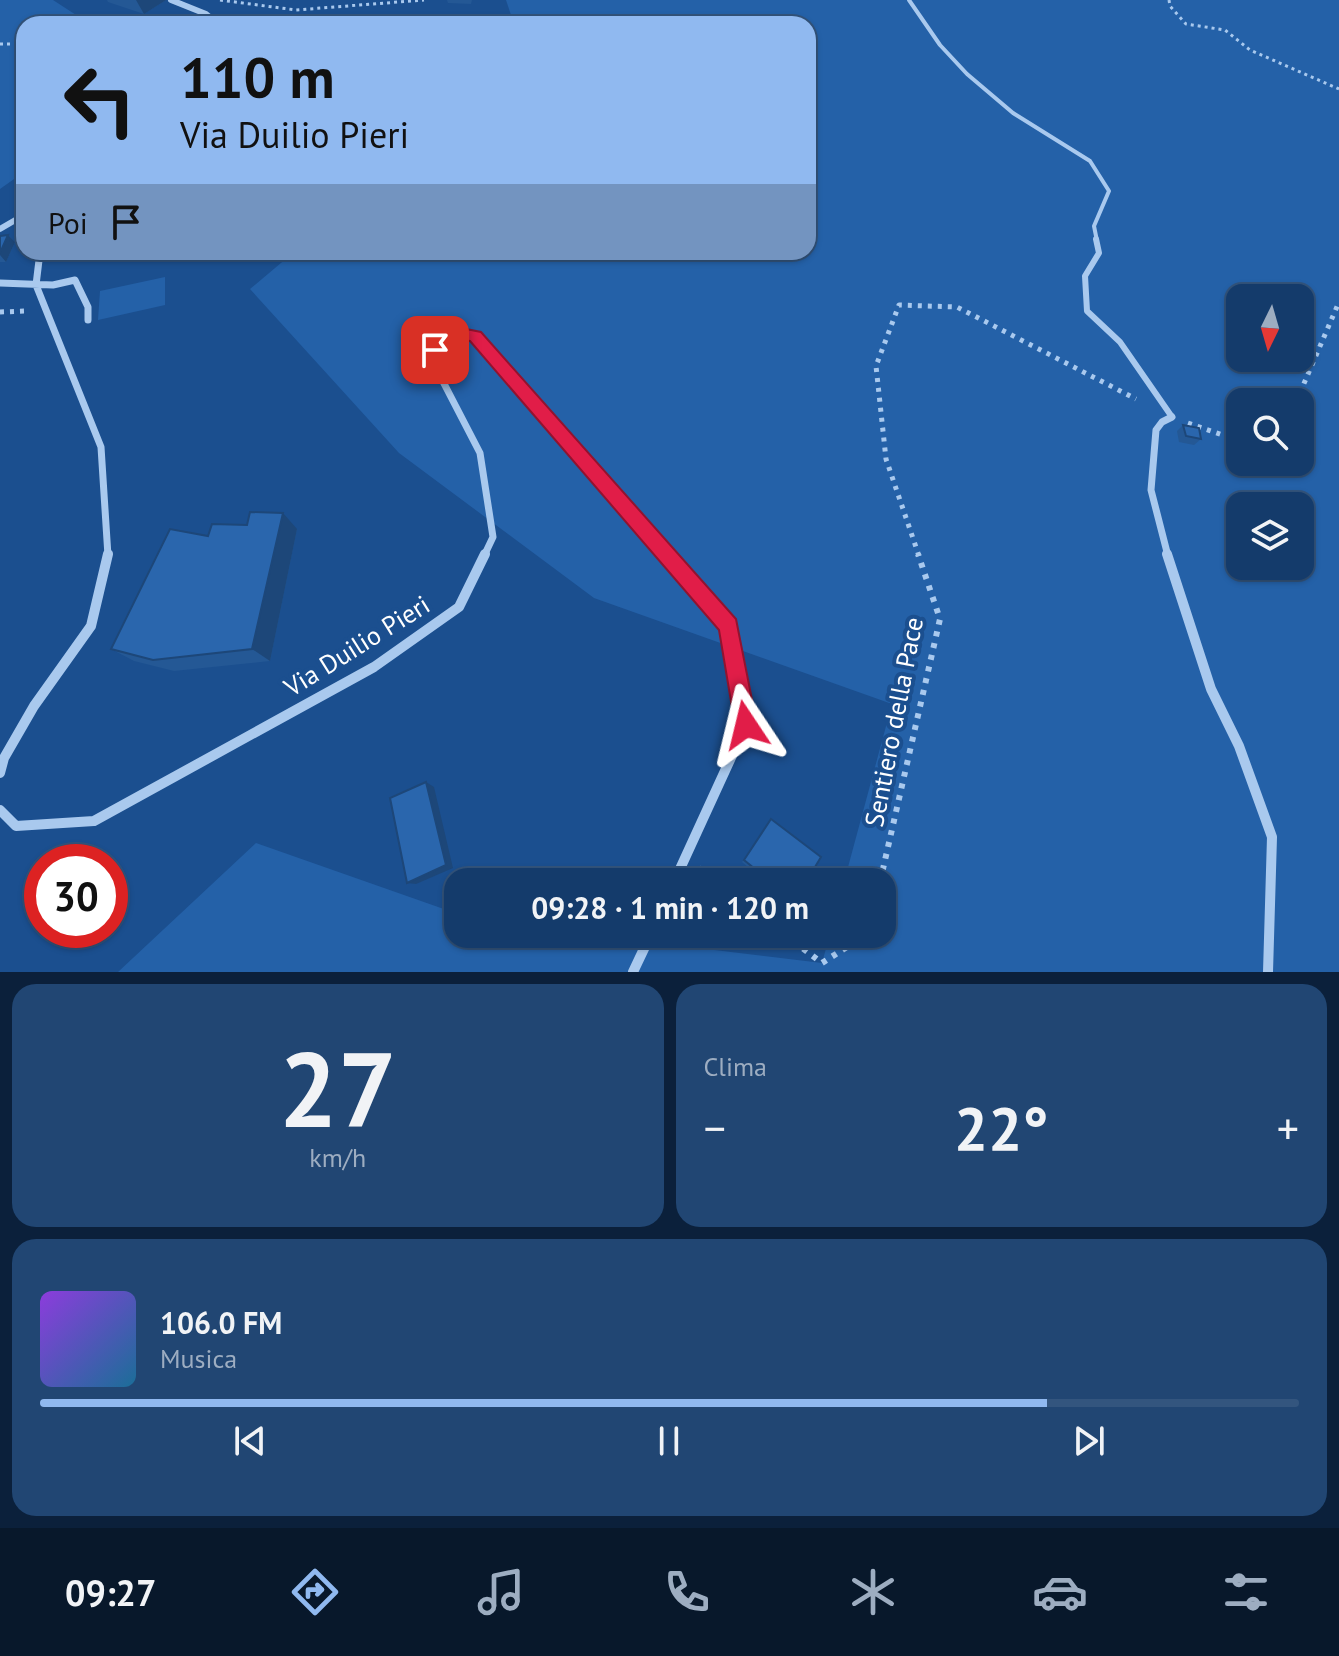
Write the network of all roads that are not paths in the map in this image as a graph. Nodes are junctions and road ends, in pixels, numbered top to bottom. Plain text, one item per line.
1 (171, 0) edge
2 (909, 0) edge
3 (208, 16) edge
4 (39, 260) edge
5 (0, 283) edge
6 (36, 285) junction
7 (88, 320) dead end
8 (1172, 417) joint
9 (0, 773) edge
10 (0, 810) edge
11 (680, 868) edge
12 (644, 948) edge
13 (633, 972) edge
14 (1268, 972) edge

1 - 3 street
2 - 8 lane
4 - 6 street
5 - 6 street
6 - 7 street
6 - 9 street
8 - 14 street
10 - 11 street, Via Duilio Pieri
12 - 13 street

